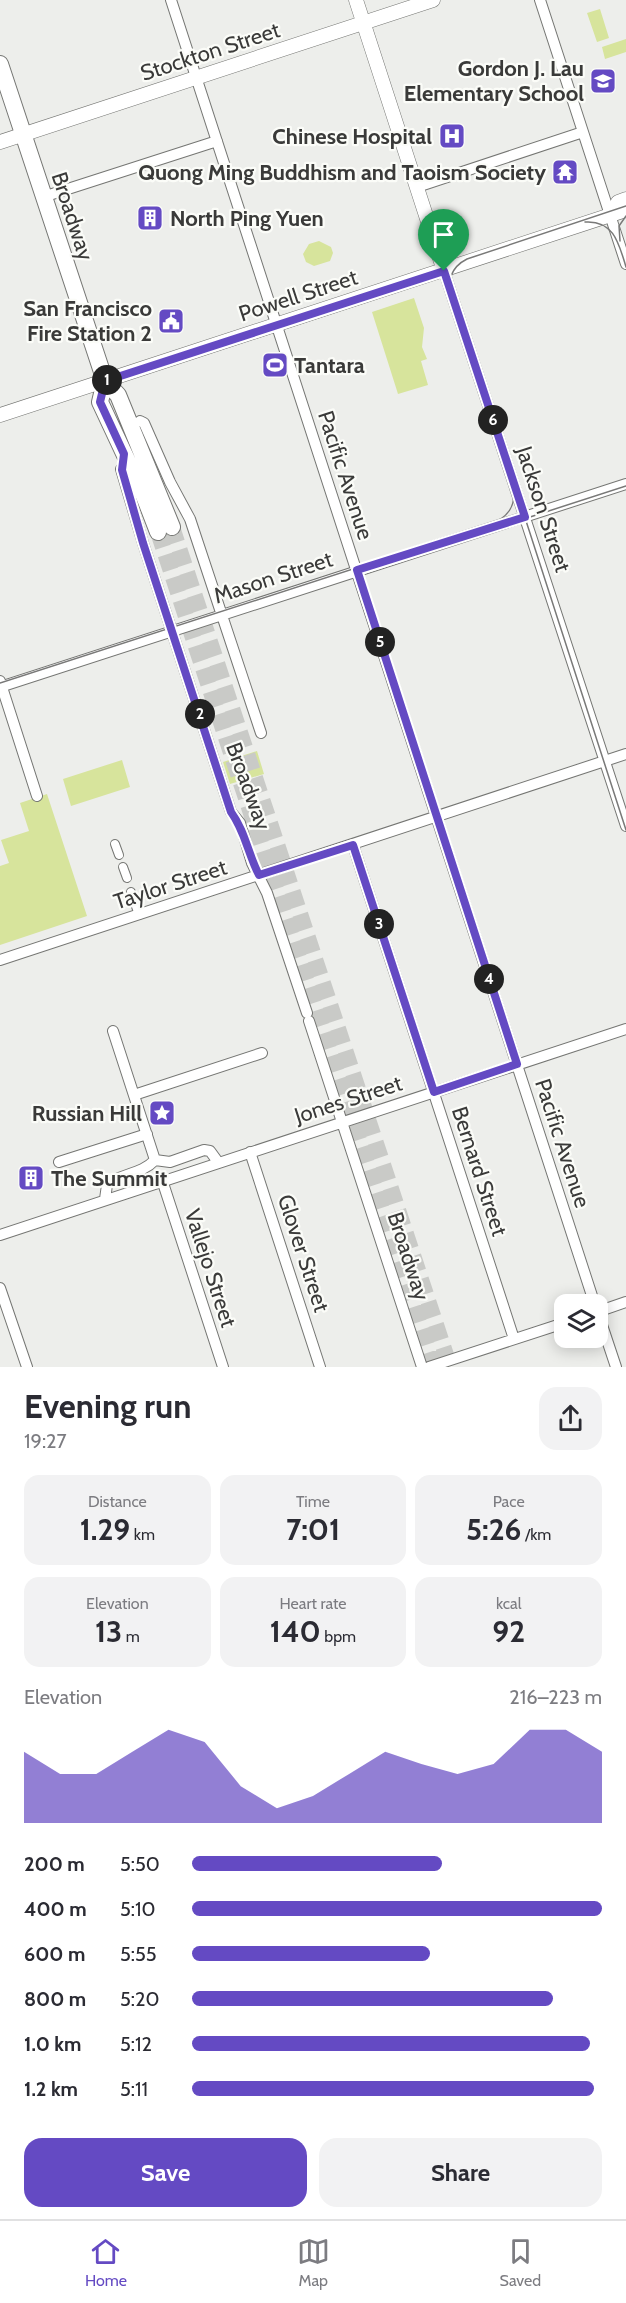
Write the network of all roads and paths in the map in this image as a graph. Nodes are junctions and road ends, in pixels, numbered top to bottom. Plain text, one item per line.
1 (171, 0) edge
2 (356, 0) edge
3 (433, 0) edge
4 (540, 0) edge
5 (363, 23) junction
6 (0, 64) edge
7 (196, 78) junction
8 (583, 132) junction
9 (23, 134) junction
10 (217, 141) junction
11 (0, 142) edge
12 (417, 187) junction
13 (43, 197) junction
14 (626, 199) edge
15 (626, 210) edge
16 (610, 216) junction
17 (626, 264) edge
18 (444, 271) junction
19 (277, 325) junction
20 (105, 381) junction
21 (0, 415) edge
22 (135, 421) junction
23 (123, 462) junction
24 (626, 484) edge
25 (525, 517) junction
26 (357, 570) junction
27 (222, 614) junction
28 (172, 631) junction
29 (1, 685) edge
30 (261, 733) dead end
31 (626, 754) edge
32 (605, 761) junction
33 (37, 796) dead end
34 (437, 817) junction
35 (626, 826) edge
36 (115, 844) dead end
37 (353, 845) junction
38 (119, 855) dead end
39 (123, 867) dead end
40 (259, 875) junction
41 (127, 878) dead end
42 (131, 892) dead end
43 (139, 915) junction
44 (0, 960) edge
45 (626, 1029) edge
46 (113, 1031) dead end
47 (262, 1053) dead end
48 (517, 1064) junction
49 (434, 1092) junction
50 (134, 1095) junction
51 (342, 1122) junction
52 (147, 1134) junction
53 (250, 1152) junction
54 (155, 1160) junction
55 (59, 1162) dead end
56 (218, 1162) junction
57 (162, 1180) junction
58 (105, 1199) junction
59 (0, 1235) edge
60 (0, 1288) edge
61 (592, 1294) edge
62 (626, 1302) edge
63 (608, 1308) edge
64 (554, 1326) edge
65 (514, 1339) junction
66 (608, 1343) edge
67 (27, 1367) edge
68 (223, 1367) edge
69 (320, 1367) edge
70 (422, 1367) edge
71 (429, 1367) edge
72 (616, 1367) edge

1 - 7 street, Pacific Avenue
2 - 5 street, Jackson Street
3 - 5 street, Stockton Street
4 - 8 street
5 - 7 street, Stockton Street
5 - 12 street, Jackson Street
6 - 9 main road, Broadway
7 - 9 street, Stockton Street
7 - 10 street, Pacific Avenue
8 - 12 street
8 - 16 street
9 - 11 street, Stockton Street
9 - 13 main road, Broadway
10 - 13 street
10 - 19 street, Pacific Avenue
12 - 18 street, Jackson Street
13 - 20 main road, Broadway
14 - 16 street, Powell Street
15 - 16 street, Powell Street
16 - 17 street
16 - 18 street, Powell Street
18 - 19 street, Powell Street
18 - 25 street, Jackson Street
19 - 20 street, Powell Street
19 - 26 street, Pacific Avenue
20 - 21 street, Powell Street
20 - 22 main road, Broadway
20 - 23 main road, Broadway
22 - 23 main road, Broadway
22 - 27 street, Broadway
23 - 28 street, Broadway
24 - 25 street, Mason Street
25 - 26 street, Mason Street
25 - 32 street, Jackson Street
26 - 27 street, Mason Street
26 - 34 street, Pacific Avenue
27 - 28 street, Mason Street
27 - 30 street, Broadway
28 - 29 street, Mason Street
28 - 40 street, Broadway
29 - 33 street
31 - 32 street, Taylor Street
32 - 34 street, Taylor Street
32 - 35 street, Jackson Street
34 - 37 street, Taylor Street
34 - 48 street, Pacific Avenue
36 - 38 street
37 - 40 street, Taylor Street
37 - 49 street, Bernard Street
39 - 41 street
40 - 43 street, Taylor Street
40 - 51 street, Broadway
42 - 43 street
43 - 44 street, Taylor Street
45 - 48 street, Jones Street
46 - 50 street
47 - 50 street
48 - 49 street, Jones Street
48 - 61 street, Pacific Avenue
49 - 51 street, Jones Street
49 - 65 street, Bernard Street
50 - 52 street
51 - 53 street, Jones Street
51 - 70 street, Broadway
52 - 54 street
52 - 55 street
53 - 56 street, Jones Street
53 - 69 street, Glover Street
54 - 56 street
54 - 58 street
56 - 57 street, Jones Street
57 - 58 street, Jones Street
57 - 68 street, Vallejo Street
58 - 59 street, Jones Street
60 - 67 street
62 - 63 street
64 - 65 street
65 - 71 street
66 - 72 street

